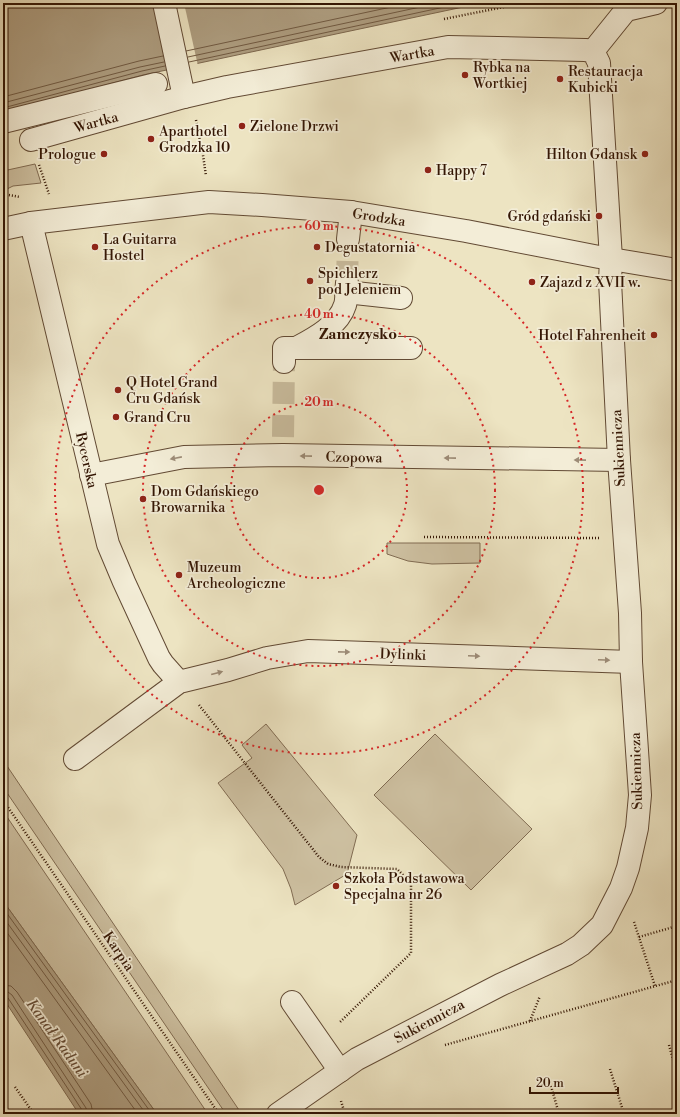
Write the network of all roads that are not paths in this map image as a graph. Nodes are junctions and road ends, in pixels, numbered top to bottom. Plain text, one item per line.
1 (164, 3) edge
2 (177, 3) edge
3 (656, 3) edge
4 (593, 52) junction
5 (156, 84) dead end
6 (190, 91) junction
7 (3, 122) edge
8 (31, 140) dead end
9 (351, 212) junction
10 (31, 223) junction
11 (3, 229) edge
12 (348, 239) tunnel mouth
13 (611, 259) junction
14 (677, 270) edge
15 (401, 298) dead end
16 (411, 348) dead end
17 (619, 460) junction
18 (91, 475) junction
19 (631, 662) junction
20 (179, 682) junction
21 (75, 759) dead end
22 (292, 1002) dead end
23 (340, 1071) junction
24 (278, 1114) edge

1 - 6 street
2 - 6 street
3 - 4 street
4 - 6 street, Wartka
4 - 13 street
5 - 7 street
6 - 8 street, Wartka
9 - 10 street, Grodzka
9 - 12 street
9 - 13 street, Grodzka
10 - 11 street, Grodzka
10 - 18 street, Rycerska
13 - 14 street, Grodzka
13 - 17 street, Sukiennicza
15 - 16 street
17 -> 18 street, Czopowa
17 - 19 street, Sukiennicza
18 - 20 street, Rycerska
20 -> 19 street, Dylinki
19 - 23 street, Sukiennicza
20 - 21 street
22 - 23 street
23 - 24 street, Sukiennicza

